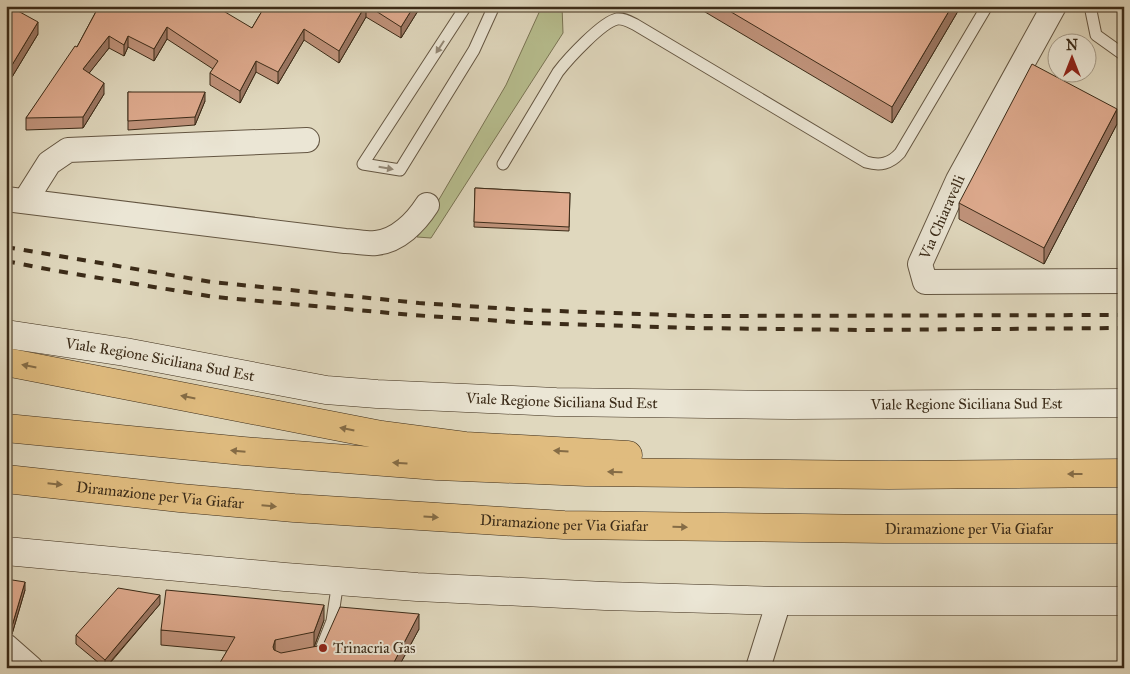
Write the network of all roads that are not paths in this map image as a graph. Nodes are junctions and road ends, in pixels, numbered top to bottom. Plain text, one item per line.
1 (466, 6) edge
2 (494, 6) edge
3 (987, 6) edge
4 (1054, 6) edge
5 (1090, 6) edge
6 (1124, 55) edge
7 (307, 140) dead end
8 (503, 164) dead end
9 (16, 200) edge
10 (427, 204) dead end
11 (1121, 281) edge
12 (6, 334) edge
13 (6, 362) edge
14 (1124, 403) edge
15 (6, 428) edge
16 (1124, 474) edge
17 (889, 475) junction
18 (6, 479) edge
19 (1124, 529) edge
20 (6, 552) edge
21 (338, 581) junction
22 (779, 601) junction
23 (1124, 601) edge
24 (6, 646) edge
25 (299, 657) edge
26 (31, 668) edge
27 (758, 668) edge

1 -> 2 lane
3 - 8 lane
4 - 11 street, Via Chiaravelli
5 - 6 lane
7 - 9 street
9 - 10 street
12 - 14 street, Viale Regione Siciliana Sud Est
17 -> 13 highway
17 -> 15 highway
16 -> 17 highway
18 -> 19 highway, Diramazione per Via Giafar
20 - 21 street
21 - 22 street
21 - 25 lane
22 - 23 street
22 - 27 street
24 - 26 street

